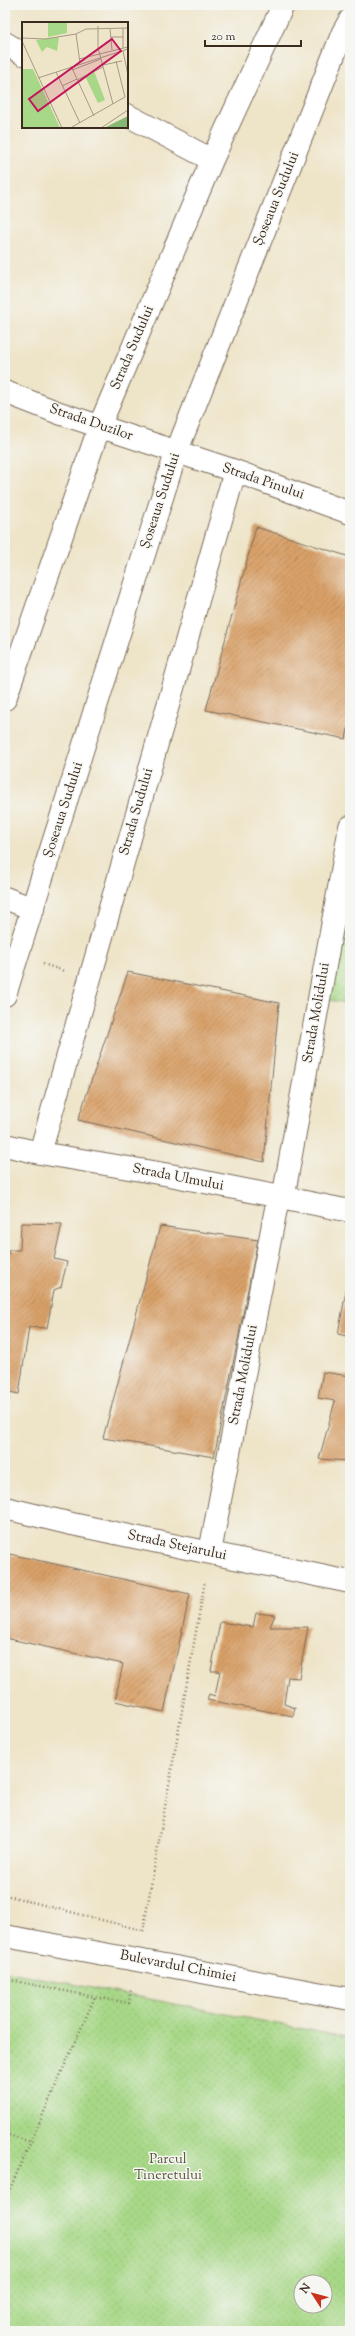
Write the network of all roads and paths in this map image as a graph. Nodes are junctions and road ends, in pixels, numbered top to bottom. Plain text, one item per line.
1 (283, 5) edge
2 (350, 20) edge
3 (5, 43) edge
4 (22, 53) edge
5 (128, 116) edge
6 (212, 160) junction
7 (5, 392) edge
8 (100, 425) junction
9 (176, 453) junction
10 (235, 471) junction
11 (350, 513) edge
12 (5, 699) edge
13 (350, 826) edge
14 (5, 898) edge
15 (33, 909) junction
16 (17, 956) junction
17 (68, 972) dead end
18 (5, 994) edge
19 (5, 1145) edge
20 (40, 1153) junction
21 (281, 1198) junction
22 (350, 1211) edge
23 (5, 1508) edge
24 (210, 1552) junction
25 (350, 1582) edge
26 (5, 1895) edge
27 (143, 1931) junction
28 (5, 1936) edge
29 (137, 1959) junction
30 (5, 1979) edge
31 (95, 1997) junction
32 (350, 1999) edge
33 (5, 2134) edge
34 (31, 2142) junction
35 (5, 2200) edge

1 - 6 street, Strada Sudului
2 - 9 street, Șoseaua Sudului
3 - 4 street
5 - 6 street
6 - 8 street, Strada Sudului
7 - 8 street, Strada Duzilor
8 - 9 street, Strada Duzilor
8 - 12 street, Strada Sudului
9 - 10 street, Strada Pinului
9 - 15 street, Șoseaua Sudului
10 - 11 street, Strada Pinului
10 - 20 street, Strada Sudului
13 - 21 street, Strada Molidului
14 - 15 street
15 - 16 street, Șoseaua Sudului
16 - 17 path
16 - 18 street, Șoseaua Sudului
19 - 20 street, Strada Ulmului
20 - 21 street, Strada Ulmului
21 - 22 street, Strada Ulmului
21 - 24 street, Strada Molidului
23 - 24 street, Strada Stejarului
24 - 25 street, Strada Stejarului
24 - 27 path
26 - 27 path
27 - 29 path
28 - 29 street, Bulevardul Chimiei
29 - 31 path
29 - 32 street, Bulevardul Chimiei
30 - 31 path
31 - 34 path
33 - 34 path
34 - 35 path

